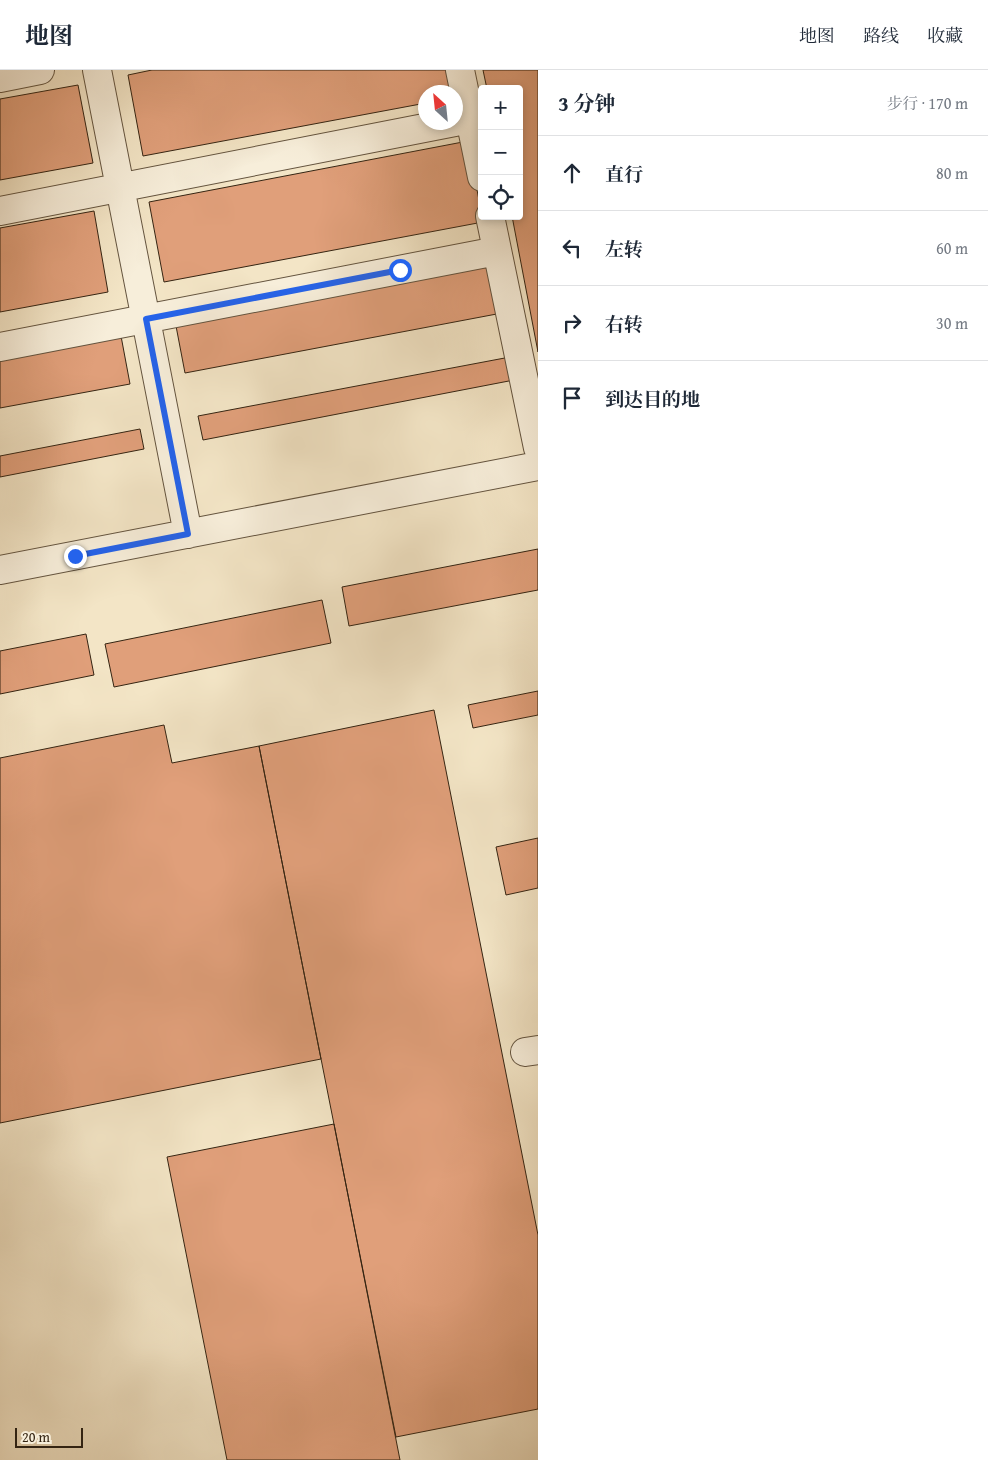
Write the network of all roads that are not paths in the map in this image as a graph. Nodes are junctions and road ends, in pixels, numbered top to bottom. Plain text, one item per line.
1 (40, 70) edge
2 (97, 70) edge
3 (460, 70) edge
4 (0, 78) edge
5 (460, 85) edge
6 (419, 130) edge
7 (463, 130) edge
8 (481, 175) edge
9 (120, 188) junction
10 (0, 211) edge
11 (491, 220) edge
12 (497, 251) junction
13 (146, 319) junction
14 (0, 348) edge
15 (538, 448) edge
16 (538, 466) edge
17 (188, 534) junction
18 (0, 570) edge

1 - 4 lane
2 - 9 lane
3 - 5 lane
6 - 9 lane
7 - 8 lane
9 - 10 lane
9 - 13 lane
11 - 12 lane
12 - 13 lane
12 - 15 lane
13 - 14 lane
13 - 17 lane
16 - 17 lane
17 - 18 lane

